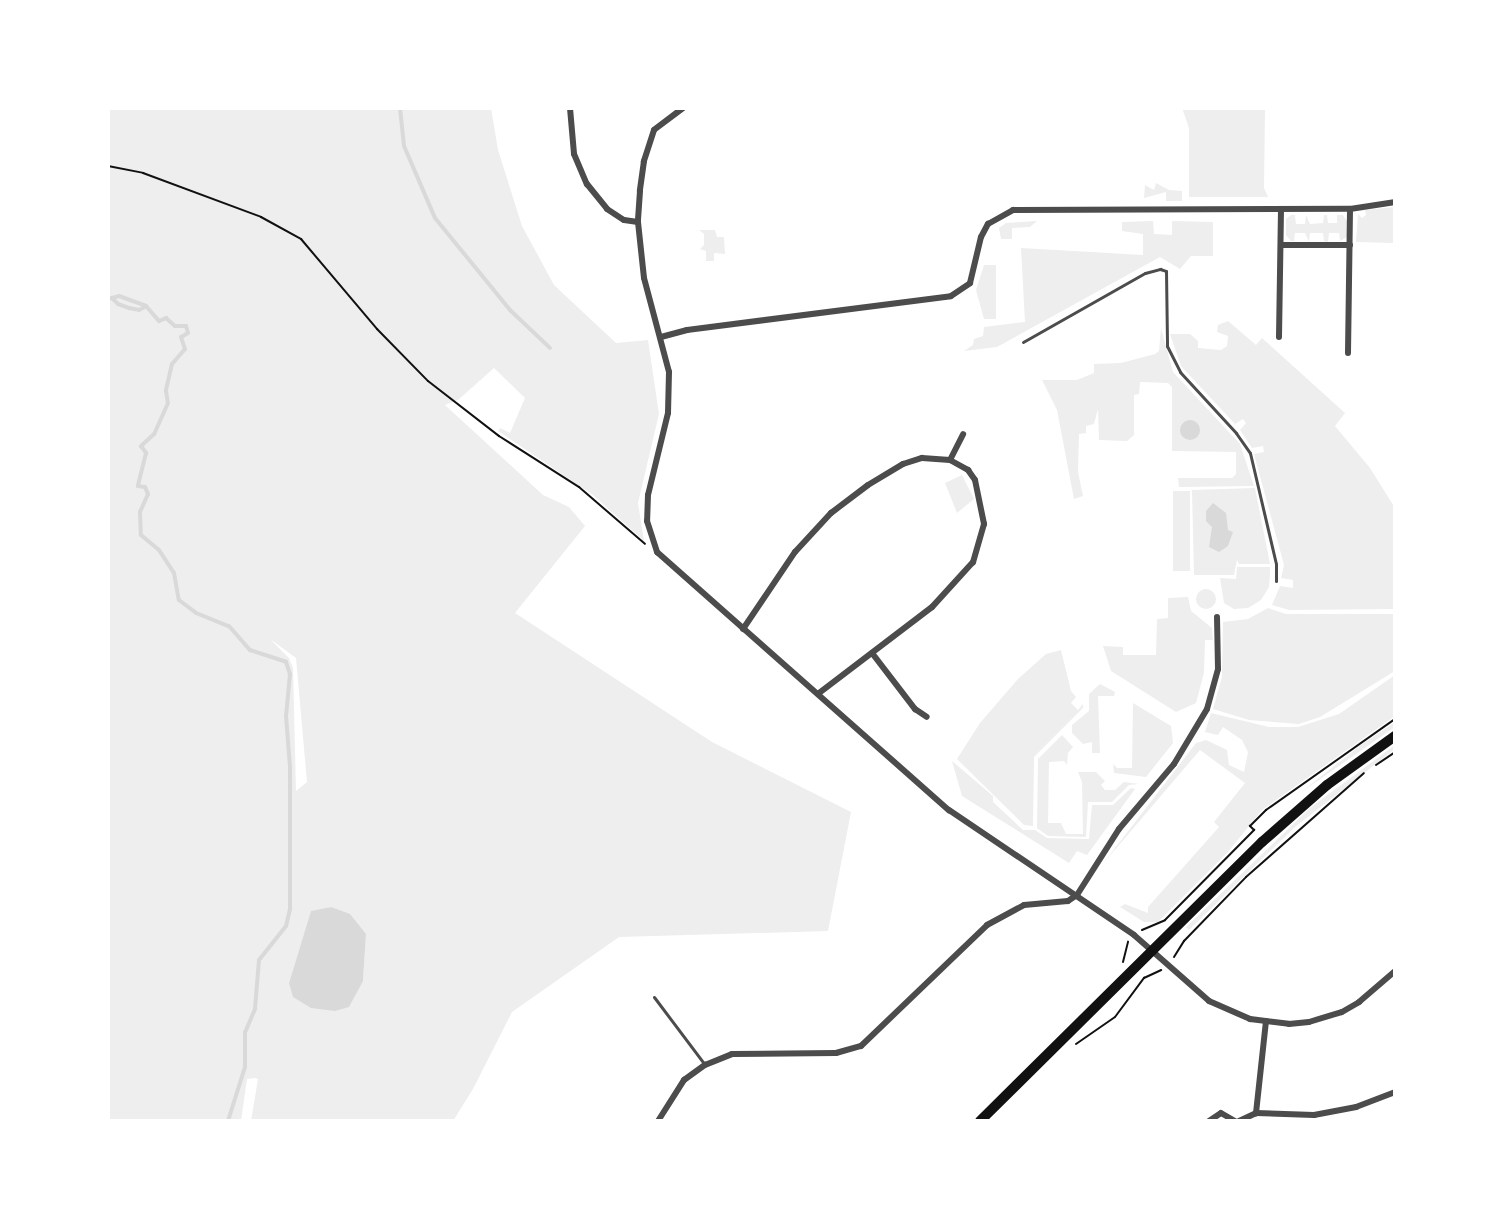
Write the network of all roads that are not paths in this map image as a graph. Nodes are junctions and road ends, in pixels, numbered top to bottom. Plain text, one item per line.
1 (570, 108) edge
2 (683, 108) edge
3 (1395, 202) edge
4 (1281, 209) junction
5 (1350, 209) junction
6 (638, 222) junction
7 (1281, 245) junction
8 (1350, 245) junction
9 (661, 337) junction
10 (1279, 337) dead end
11 (1023, 342) dead end
12 (1348, 353) dead end
13 (963, 434) dead end
14 (950, 460) junction
15 (1276, 581) dead end
16 (1217, 617) dead end
17 (743, 629) junction
18 (872, 653) junction
19 (818, 694) junction
20 (927, 717) dead end
21 (1395, 736) edge
22 (1077, 895) junction
23 (1153, 950) junction
24 (1395, 971) edge
25 (654, 997) dead end
26 (1266, 1021) junction
27 (705, 1065) junction
28 (1395, 1092) edge
29 (1256, 1113) junction
30 (658, 1121) edge
31 (980, 1121) edge
32 (1209, 1121) edge
33 (1237, 1121) edge

1 - 6 street
2 - 6 street
3 - 5 street
4 - 5 street
4 - 7 street
4 - 9 street
5 - 8 street
6 - 9 street
7 - 8 street
7 - 10 street
8 - 12 street
9 - 17 street
11 - 15 lane
13 - 14 street
14 - 17 street
14 - 18 street
16 - 22 street
17 - 19 street
18 - 19 street
18 - 20 street
19 - 22 street
21 - 23 main road
22 - 23 street
22 - 27 street
23 - 26 street
23 - 31 main road
24 - 26 street
25 - 27 lane
26 - 29 street
27 - 30 street
28 - 29 street
29 - 33 street
32 - 33 street

